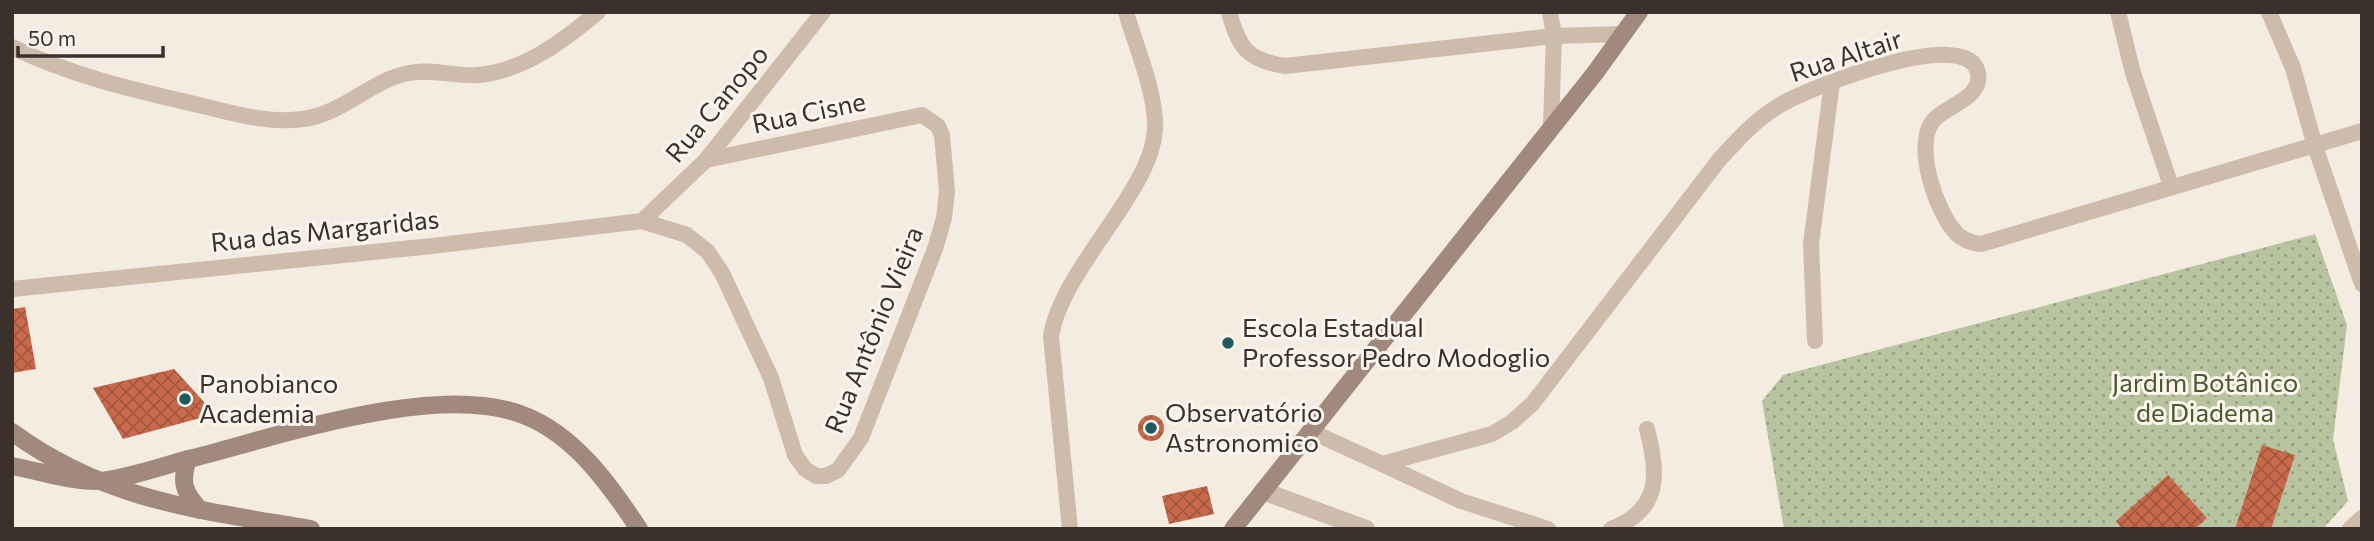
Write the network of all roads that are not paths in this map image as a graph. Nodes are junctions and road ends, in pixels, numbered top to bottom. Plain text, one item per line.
1 (598, 12) edge
2 (823, 12) edge
3 (1126, 12) edge
4 (1229, 12) edge
5 (1550, 12) edge
6 (1639, 12) edge
7 (2118, 12) edge
8 (2269, 12) edge
9 (1622, 34) junction
10 (1554, 36) junction
11 (12, 47) edge
12 (1832, 82) junction
13 (922, 115) joint
14 (1551, 125) junction
15 (2362, 131) edge
16 (2315, 146) junction
17 (706, 160) junction
18 (2171, 186) junction
19 (642, 221) junction
20 (2362, 284) edge
21 (12, 289) edge
22 (1815, 341) dead end
23 (1647, 429) dead end
24 (12, 432) edge
25 (1310, 432) junction
26 (188, 459) junction
27 (1382, 464) junction
28 (12, 466) edge
29 (97, 481) junction
30 (1262, 491) junction
31 (200, 510) junction
32 (2362, 518) edge
33 (311, 529) edge
34 (639, 529) edge
35 (1070, 529) edge
36 (1233, 529) edge
37 (1366, 529) edge
38 (1548, 529) edge
39 (1611, 529) edge
40 (2350, 529) edge

1 - 11 street
2 - 17 street, Rua Canopo
3 - 35 street
4 - 10 street
5 - 10 street
6 - 9 main road
7 - 18 street
8 - 16 street
9 - 10 street
9 - 14 main road
10 - 14 street
12 - 18 street, Rua Altair
12 - 22 street
12 - 27 street, Rua Altair
13 - 17 street, Rua Cisne
13 - 19 street, Rua Antônio Vieira
14 - 25 main road
15 - 16 street, Rua Altair
16 - 18 street, Rua Altair
16 - 20 street
17 - 19 street, Rua Canopo
19 - 21 street, Rua das Margaridas
23 - 39 street
24 - 29 main road
25 - 27 street
25 - 30 main road
26 - 29 main road
26 - 31 main road
26 - 34 main road
27 - 38 street
28 - 29 main road
29 - 31 main road
30 - 36 main road
30 - 37 street
31 - 33 main road
32 - 40 street

